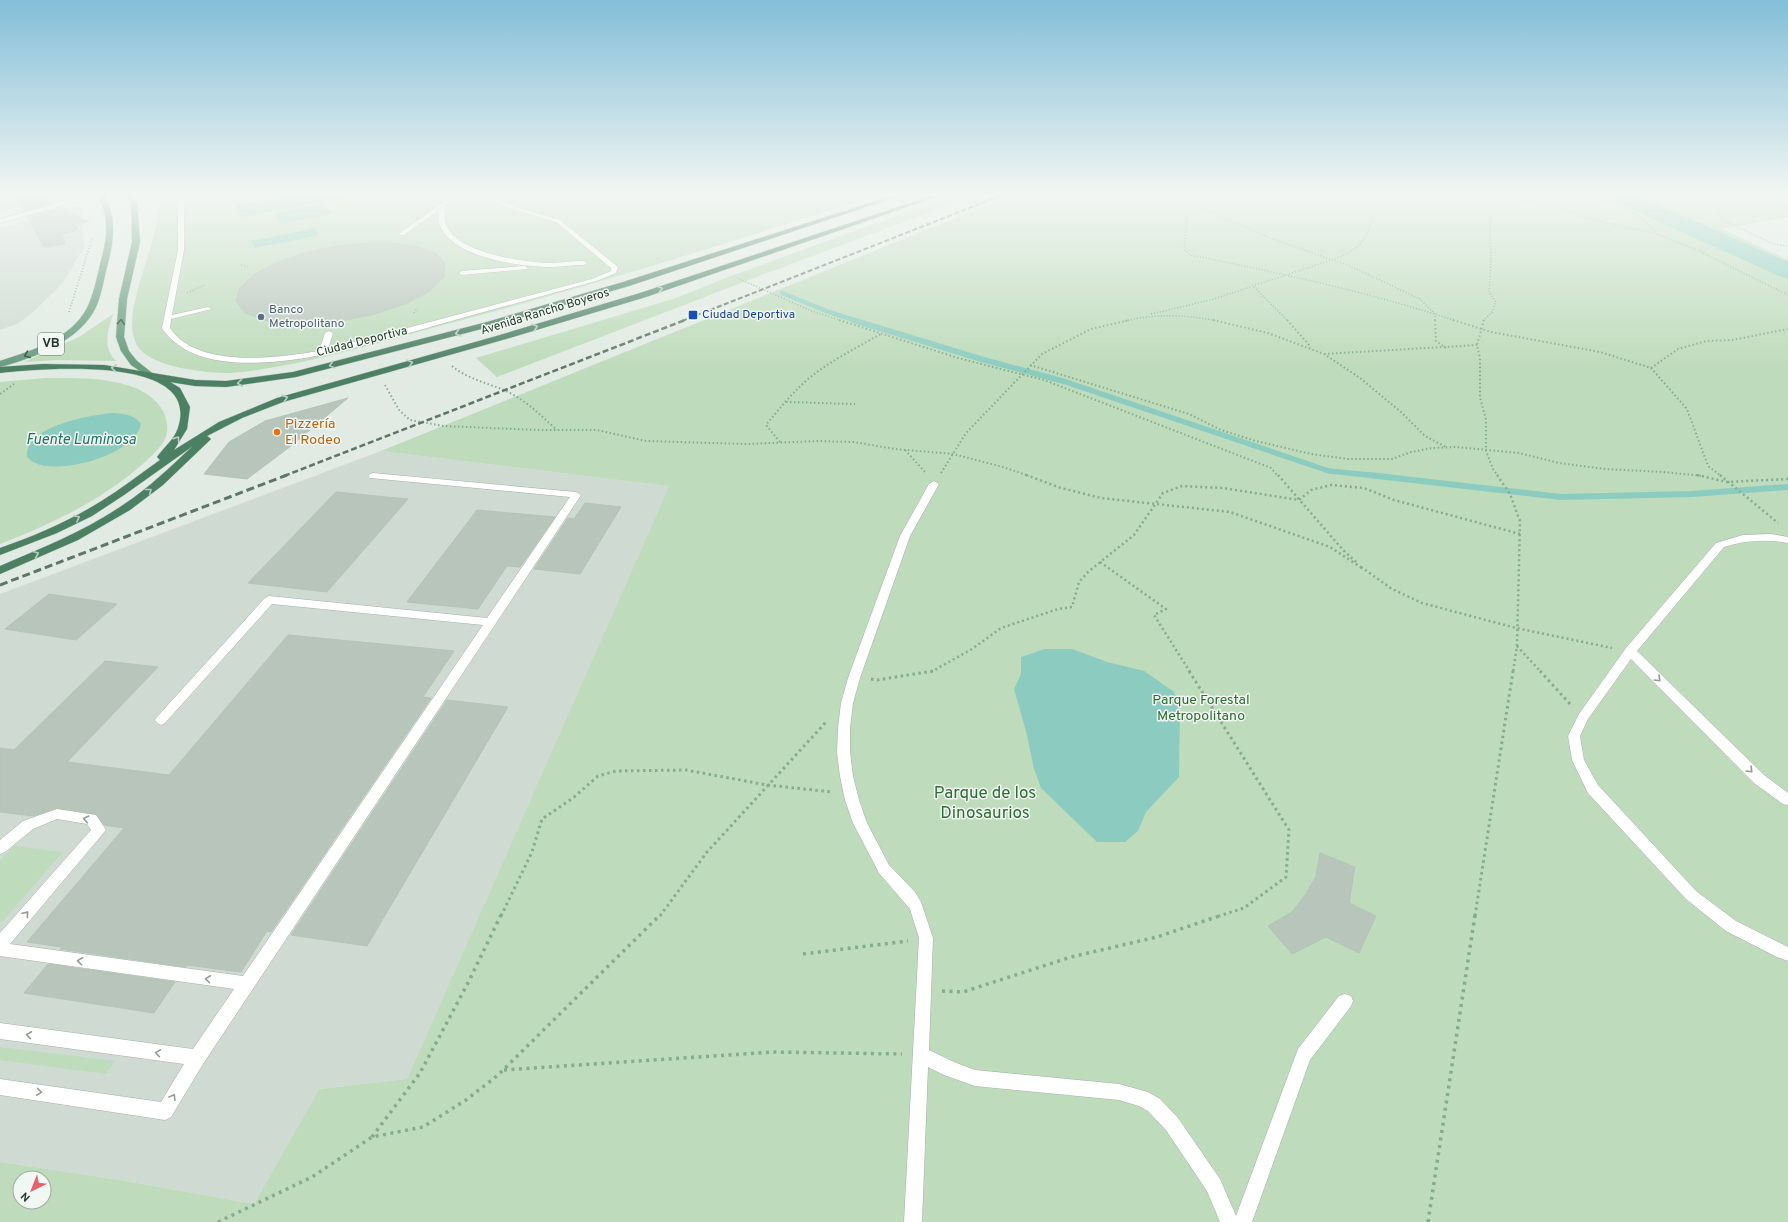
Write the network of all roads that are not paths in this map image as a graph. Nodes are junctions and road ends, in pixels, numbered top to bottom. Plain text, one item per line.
1 (106, 253) edge
2 (133, 253) edge
3 (180, 253) edge
4 (480, 253) edge
5 (597, 253) edge
6 (721, 253) edge
7 (767, 253) edge
8 (590, 262) junction
9 (609, 263) junction
10 (462, 273) dead end
11 (208, 309) dead end
12 (167, 318) junction
13 (329, 332) dead end
14 (323, 352) junction
15 (0, 364) edge
16 (0, 370) edge
17 (152, 376) junction
18 (249, 411) junction
19 (373, 476) dead end
20 (934, 484) road end
21 (130, 486) junction
22 (1788, 540) edge
23 (1, 552) edge
24 (0, 570) edge
25 (491, 622) junction
26 (1630, 652) junction
27 (161, 720) dead end
28 (1788, 800) edge
29 (0, 848) edge
30 (0, 944) edge
31 (0, 950) edge
32 (1788, 954) edge
33 (247, 984) junction
34 (1345, 1001) dead end
35 (0, 1031) edge
36 (920, 1054) junction
37 (197, 1058) junction
38 (0, 1087) edge
39 (913, 1222) edge
40 (1229, 1222) edge
41 (1243, 1222) edge

1 -> 15 main road, VB
17 -> 2 main road
3 - 12 lane, Ciudad Deportiva
4 - 8 lane
5 - 9 lane
6 -> 17 highway, Avenida Rancho Boyeros
18 -> 7 highway, Avenida Rancho Boyeros
8 - 9 lane
8 - 10 lane
9 - 14 lane, Ciudad Deportiva
11 - 12 lane
12 - 14 lane, Ciudad Deportiva
13 - 14 lane
17 -> 16 highway
21 -> 17 highway
18 - 21 highway
24 -> 18 highway
19 - 25 lane
20 - 36 lane
23 -> 21 highway
22 - 26 lane
25 - 27 lane
25 - 33 lane
26 -> 28 lane
26 - 32 lane
30 -> 29 lane
33 -> 31 lane
33 - 37 lane
34 - 41 lane
37 -> 35 lane
36 - 39 lane
36 - 40 lane
38 -> 37 lane

